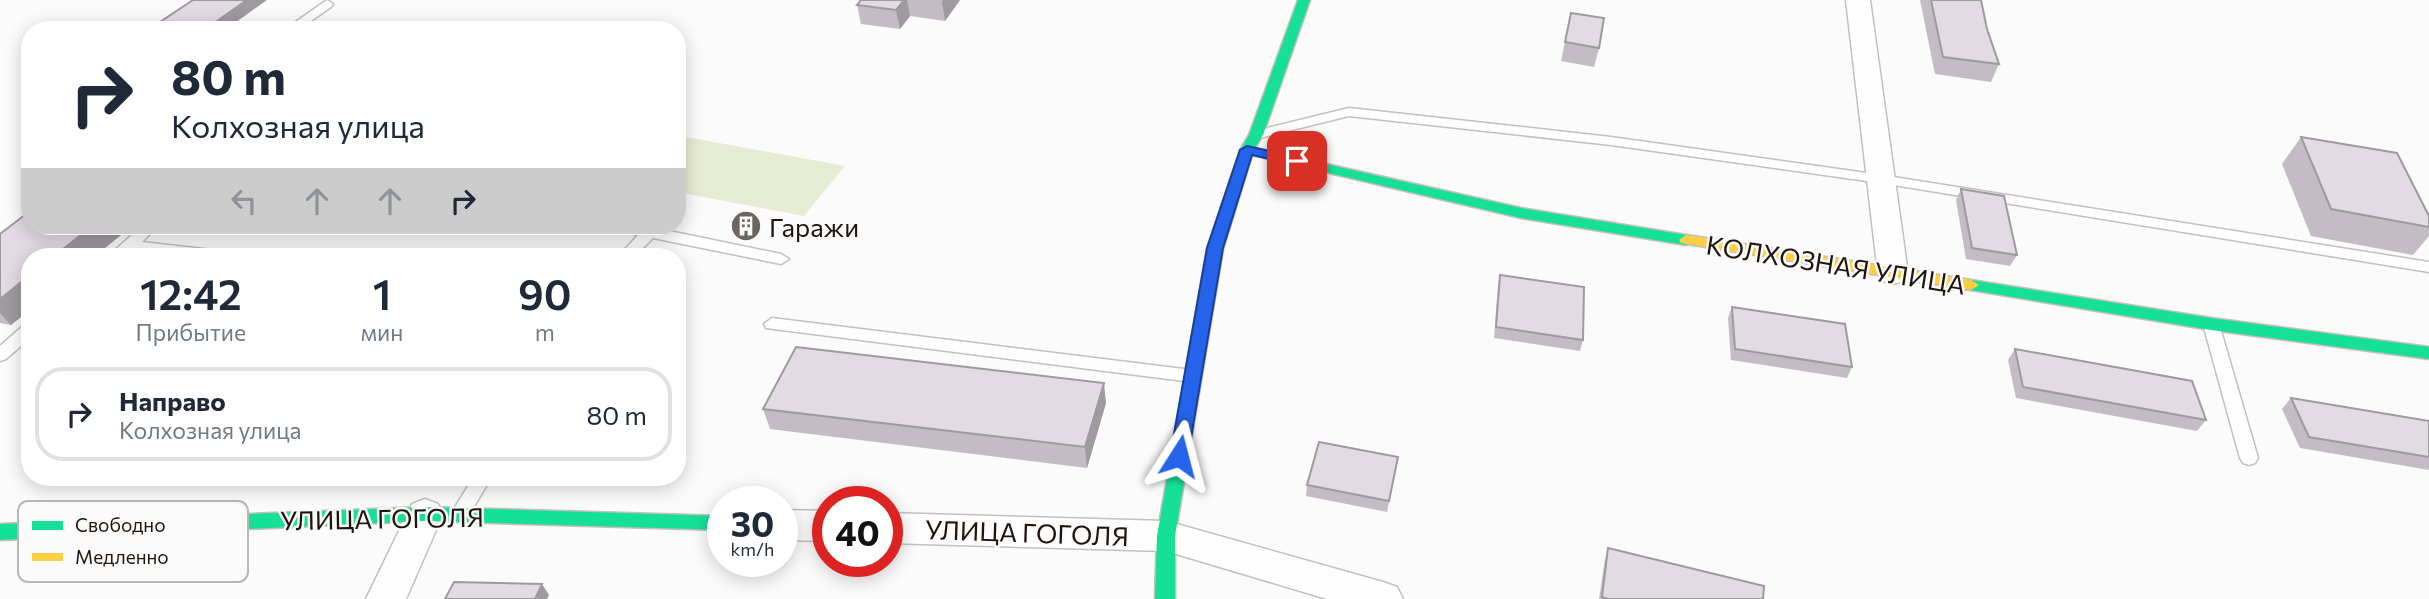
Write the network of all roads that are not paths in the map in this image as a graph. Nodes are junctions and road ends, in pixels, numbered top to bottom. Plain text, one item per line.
1 (1304, 0) edge
2 (1858, 0) edge
3 (327, 4) dead end
4 (303, 21) edge
5 (1256, 135) junction
6 (1247, 150) junction
7 (1881, 179) junction
8 (140, 235) edge
9 (647, 235) edge
10 (665, 235) edge
11 (127, 245) junction
12 (124, 248) edge
13 (153, 248) edge
14 (634, 248) edge
15 (782, 259) dead end
16 (2429, 267) edge
17 (1893, 274) junction
18 (772, 324) dead end
19 (2211, 324) junction
20 (21, 337) edge
21 (2429, 353) edge
22 (0, 355) edge
23 (1192, 376) junction
24 (2249, 458) dead end
25 (473, 486) edge
26 (442, 514) junction
27 (248, 522) edge
28 (707, 522) edge
29 (903, 528) edge
30 (18, 531) edge
31 (0, 532) edge
32 (1166, 536) junction
33 (386, 599) edge
34 (1165, 599) edge
35 (1383, 599) edge

1 - 5 street
2 - 7 street
3 - 4 lane
5 - 6 street
5 - 7 lane
6 - 17 street, КОЛХОЗНАЯ УЛИЦА
6 - 23 street
7 - 16 lane
7 - 17 street
8 - 11 lane
9 - 14 lane
10 - 15 lane
11 - 12 lane
11 - 13 lane
17 - 19 street, КОЛХОЗНАЯ УЛИЦА
18 - 23 lane
19 - 21 street, КОЛХОЗНАЯ УЛИЦА
19 - 24 lane
20 - 22 lane
23 - 32 street
25 - 26 lane
26 - 27 street, УЛИЦА ГОГОЛЯ
26 - 28 street, УЛИЦА ГОГОЛЯ
26 - 33 street
29 - 32 street, УЛИЦА ГОГОЛЯ
30 - 31 street, УЛИЦА ГОГОЛЯ
32 - 34 street
32 - 35 street

